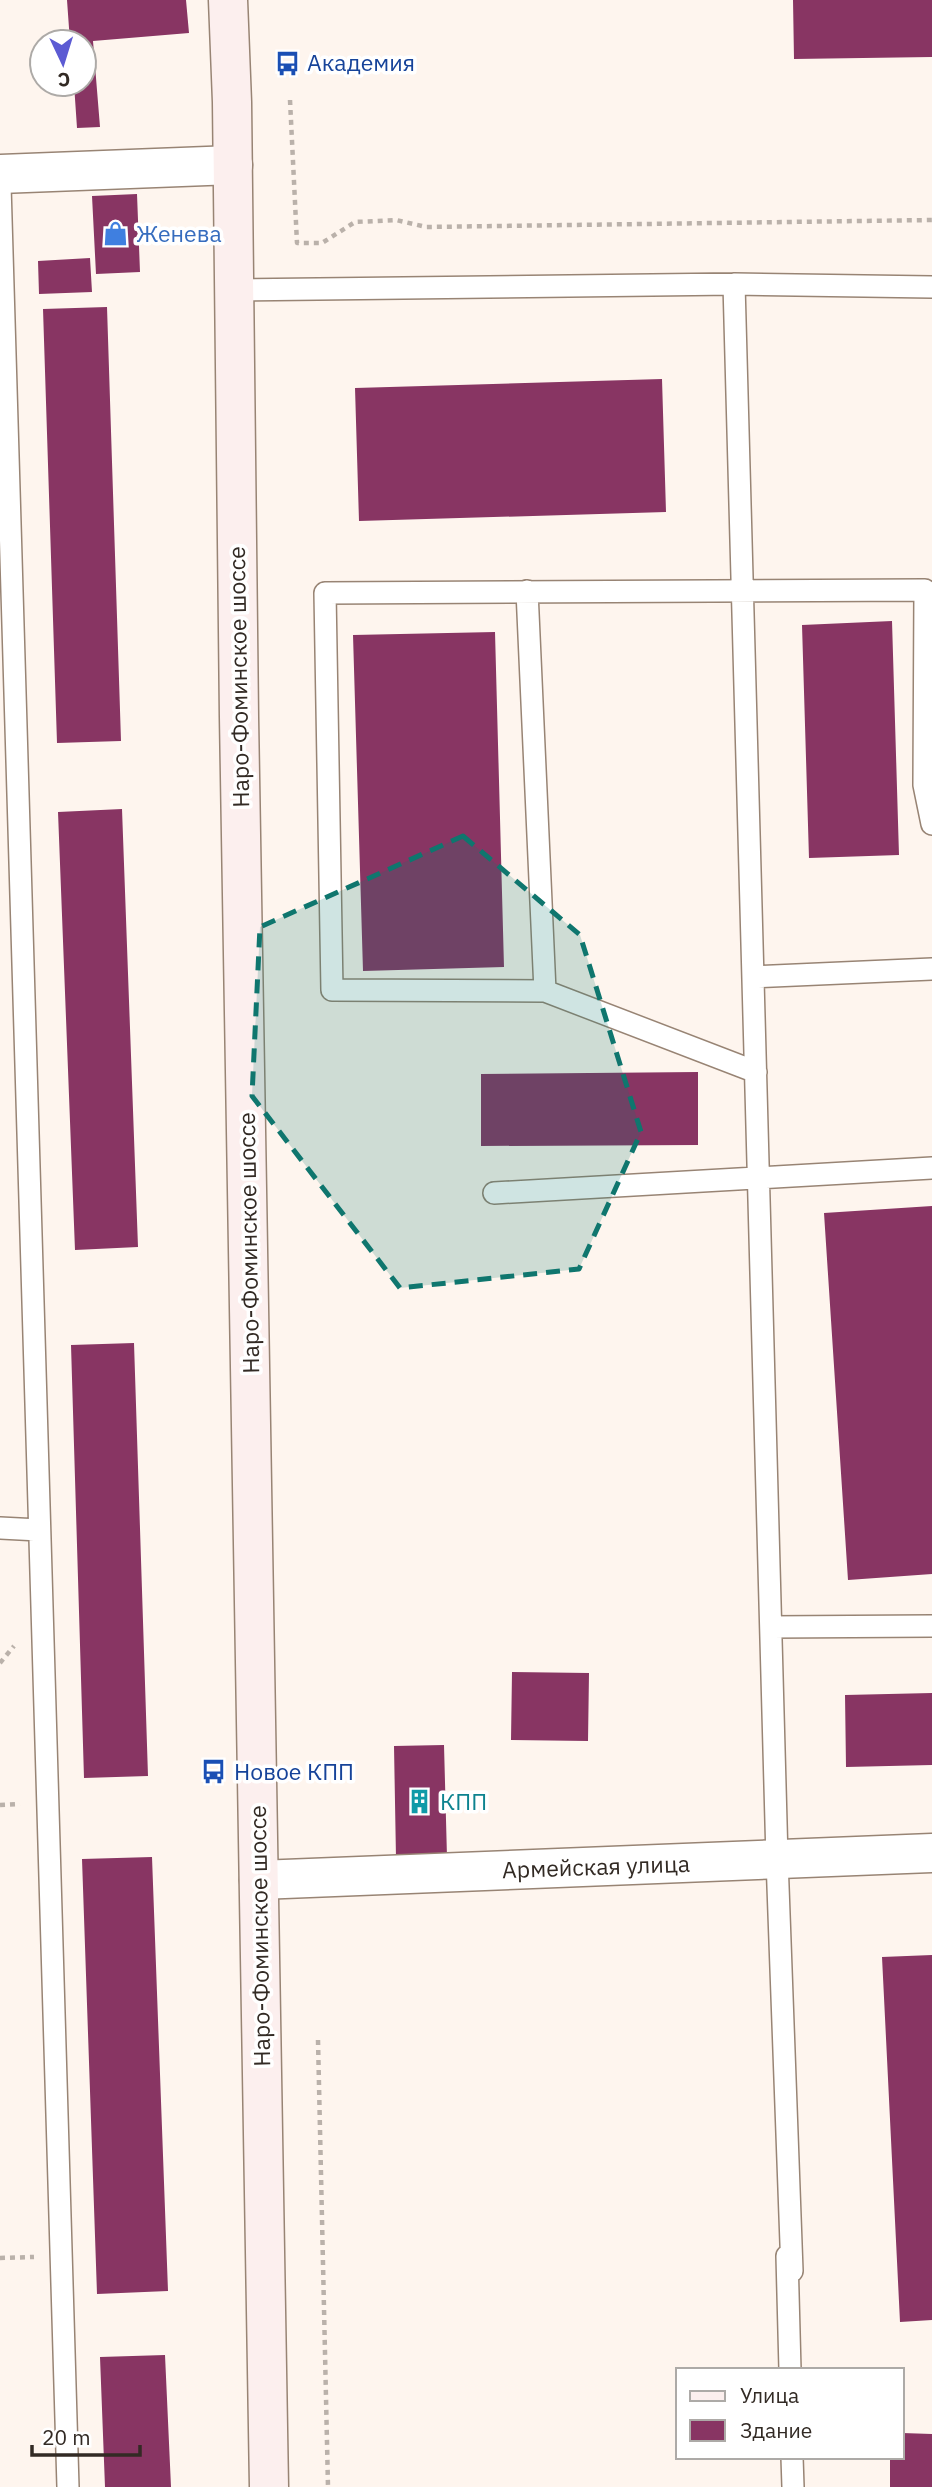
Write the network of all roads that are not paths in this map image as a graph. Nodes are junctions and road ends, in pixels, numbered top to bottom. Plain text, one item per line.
1 (228, 0) edge
2 (233, 165) junction
3 (0, 174) edge
4 (0, 184) edge
5 (734, 285) junction
6 (932, 287) edge
7 (233, 290) junction
8 (527, 591) junction
9 (742, 591) junction
10 (932, 824) edge
11 (932, 969) edge
12 (753, 977) junction
13 (545, 991) junction
14 (755, 1072) junction
15 (932, 1168) edge
16 (758, 1179) junction
17 (494, 1193) dead end
18 (0, 1528) edge
19 (39, 1530) junction
20 (932, 1626) edge
21 (771, 1627) junction
22 (932, 1853) edge
23 (777, 1866) junction
24 (259, 1880) junction
25 (792, 2271) dead end
26 (790, 2368) edge
27 (792, 2459) edge
28 (68, 2487) edge
29 (269, 2487) edge
30 (793, 2487) edge

1 - 2 main road, Наро-Фоминское шоссе
2 - 3 street
2 - 7 main road, Наро-Фоминское шоссе
4 - 19 lane
5 - 6 lane
5 - 7 lane
5 - 9 lane
7 - 24 main road, Наро-Фоминское шоссе
8 - 9 lane
8 - 13 lane
8 - 13 lane
9 - 10 lane
9 - 12 lane
11 - 12 lane
12 - 14 lane
13 - 14 lane
14 - 16 lane
15 - 16 lane
16 - 17 lane
16 - 21 lane
18 - 19 lane
19 - 28 lane
20 - 21 lane
21 - 23 lane
22 - 23 street, Армейская улица
23 - 24 street, Армейская улица
23 - 25 lane
23 - 26 lane
24 - 29 main road, Наро-Фоминское шоссе
27 - 30 lane

